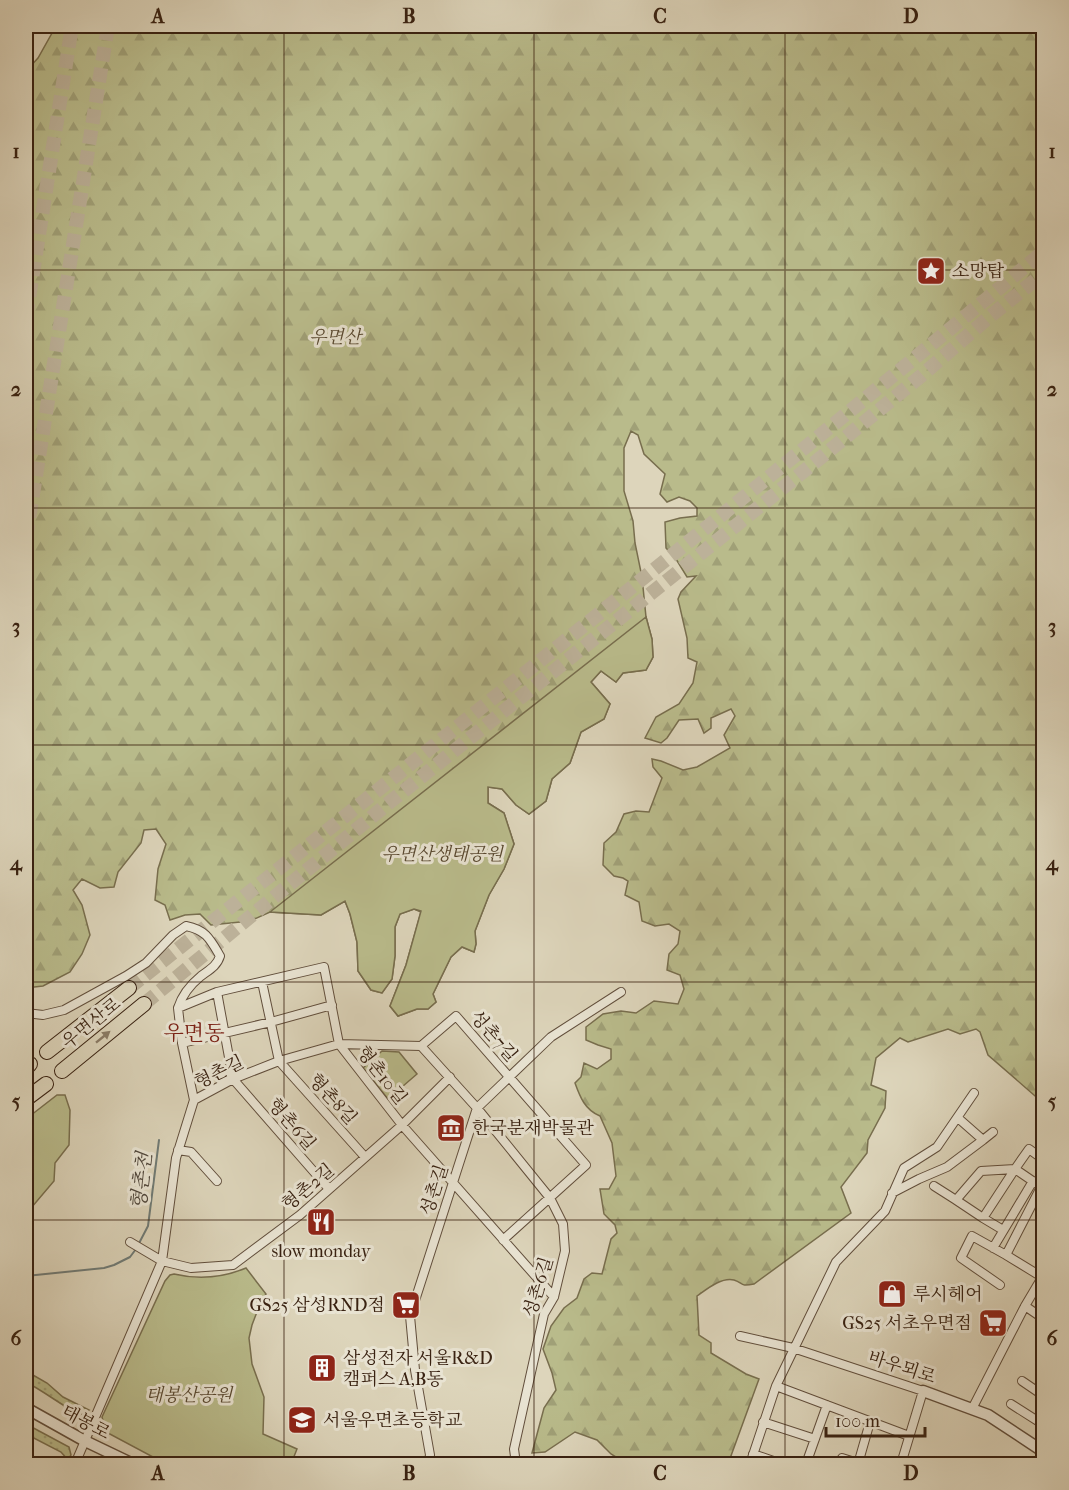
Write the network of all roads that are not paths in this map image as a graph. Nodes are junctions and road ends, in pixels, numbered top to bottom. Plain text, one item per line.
1 (262, 982) junction
2 (129, 988) tunnel mouth
3 (217, 992) junction
4 (621, 992) dead end
5 (144, 1004) tunnel mouth
6 (332, 1005) junction
7 (178, 1008) junction
8 (26, 1013) edge
9 (271, 1022) junction
10 (225, 1033) junction
11 (182, 1043) junction
12 (339, 1044) junction
13 (421, 1046) junction
14 (47, 1052) dead end
15 (279, 1061) junction
16 (62, 1071) dead end
17 (509, 1076) junction
18 (450, 1077) junction
19 (233, 1078) junction
20 (46, 1084) dead end
21 (974, 1093) dead end
22 (26, 1099) edge
23 (194, 1100) junction
24 (477, 1108) junction
25 (958, 1118) junction
26 (402, 1125) junction
27 (993, 1132) dead end
28 (983, 1140) junction
29 (178, 1150) junction
30 (365, 1157) junction
31 (1044, 1160) edge
32 (1015, 1169) junction
33 (217, 1181) dead end
34 (1033, 1181) junction
35 (452, 1183) junction
36 (934, 1186) dead end
37 (1042, 1188) edge
38 (329, 1189) junction
39 (892, 1194) junction
40 (550, 1198) junction
41 (956, 1200) junction
42 (983, 1218) junction
43 (1003, 1230) junction
44 (503, 1240) junction
45 (130, 1242) dead end
46 (993, 1248) junction
47 (1006, 1255) junction
48 (162, 1261) junction
49 (1043, 1276) edge
50 (1000, 1285) dead end
51 (554, 1297) junction
52 (1025, 1306) junction
53 (1044, 1318) edge
54 (740, 1336) dead end
55 (793, 1348) junction
56 (1022, 1381) dead end
57 (776, 1386) junction
58 (923, 1391) junction
59 (1044, 1396) edge
60 (1011, 1404) dead end
61 (827, 1405) junction
62 (26, 1408) edge
63 (972, 1409) junction
64 (763, 1422) junction
65 (870, 1422) junction
66 (1044, 1425) edge
67 (909, 1436) junction
68 (815, 1439) junction
69 (85, 1441) junction
70 (1044, 1452) edge
71 (753, 1454) junction
72 (75, 1464) edge
73 (133, 1464) edge
74 (429, 1464) edge
75 (516, 1464) edge
76 (750, 1464) edge
77 (782, 1464) edge
78 (806, 1464) edge
79 (839, 1464) edge
80 (858, 1464) edge
81 (901, 1464) edge

1 - 3 street
1 - 6 street
1 - 9 street
2 - 14 highway, 우면산로
3 - 7 street
3 - 10 street
4 - 17 street, 성촌길
16 -> 5 highway, 우면산로
6 - 9 street
6 - 12 street
7 - 8 street
7 - 11 street
9 - 10 street
9 - 15 street
10 - 11 street
10 - 19 street
11 - 23 street
12 - 13 street, 형촌길
12 - 15 street, 형촌길
12 - 26 street, 형촌10길
13 - 17 street, 성촌7길
13 - 18 street
15 - 19 street, 형촌길
15 - 30 street, 형촌8길
17 - 24 street, 성촌길
17 - 40 street, 성촌7길
18 - 24 street
18 - 26 street, 형촌2길
19 - 23 street, 형촌길
19 - 38 street, 형촌6길
20 - 22 highway
21 - 25 street
23 - 29 street, 형촌길
24 - 35 street, 성촌길
24 - 40 street, 성촌6길
25 - 28 street
25 - 39 street
26 - 30 street, 형촌2길
26 - 35 street, 형촌10길
27 - 28 street
28 - 39 street
29 - 33 street
29 - 48 street, 형촌길
30 - 38 street, 형촌2길
31 - 32 street
32 - 34 street
32 - 41 street
32 - 42 street
34 - 37 street
34 - 43 street
35 - 44 street, 형촌10길
35 - 74 street, 성촌길
36 - 41 street
37 - 47 street
38 - 48 street, 형촌2길
39 - 55 street
40 - 44 street
40 - 51 street, 성촌6길
41 - 42 street
42 - 43 street
43 - 46 street
44 - 51 street, 형촌10길
45 - 48 street, 형촌2길
46 - 47 street
46 - 50 street
47 - 49 street
48 - 69 street, 형촌길
49 - 52 street
51 - 75 street, 성촌6길
52 - 53 street
52 - 63 street
54 - 55 street, 바우뫼로
55 - 57 street
55 - 58 street, 바우뫼로
56 - 59 street
57 - 61 street
57 - 64 street
58 - 63 street, 바우뫼로
58 - 67 street
60 - 66 street
61 - 65 street
61 - 68 street
62 - 69 street, 태봉로
63 - 70 street, 바우뫼로
64 - 68 street
64 - 71 street
65 - 67 street
65 - 80 street
67 - 81 street
68 - 78 street
69 - 72 street, 형촌길
69 - 73 street, 태봉로
71 - 76 street
71 - 77 street
79 - 80 street

